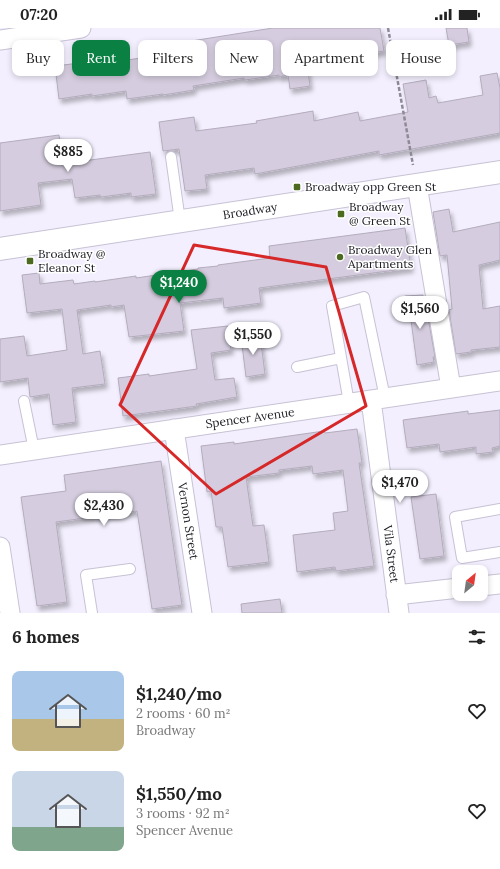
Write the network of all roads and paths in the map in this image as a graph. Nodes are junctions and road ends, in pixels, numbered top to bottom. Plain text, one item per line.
1 (81, 28) edge
2 (388, 28) edge
3 (0, 40) edge
4 (171, 157) dead end
5 (500, 172) edge
6 (415, 175) junction
7 (180, 221) junction
8 (0, 249) edge
9 (341, 358) junction
10 (297, 367) dead end
11 (500, 381) edge
12 (451, 388) junction
13 (378, 399) junction
14 (24, 401) dead end
15 (349, 403) junction
16 (174, 429) junction
17 (34, 450) junction
18 (0, 455) edge
19 (500, 510) edge
20 (0, 547) edge
21 (500, 552) edge
22 (130, 569) dead end
23 (500, 584) edge
24 (488, 585) edge
25 (452, 590) edge
26 (397, 604) edge
27 (10, 613) edge
28 (92, 613) edge
29 (202, 613) edge

1 - 3 street
2 - 6 path
4 - 7 lane
5 - 6 main road, Broadway
6 - 7 main road, Broadway
6 - 12 street
7 - 8 main road, Broadway
9 - 10 lane
9 - 13 lane
9 - 15 lane
11 - 12 street, Spencer Avenue
12 - 13 street, Spencer Avenue
13 - 15 street, Spencer Avenue
13 - 26 street, Vila Street
14 - 17 lane
15 - 16 street, Spencer Avenue
16 - 17 street, Spencer Avenue
16 - 29 street, Vernon Street
17 - 18 street, Spencer Avenue
19 - 21 lane
20 - 27 street
22 - 28 lane
23 - 24 street
25 - 26 street

